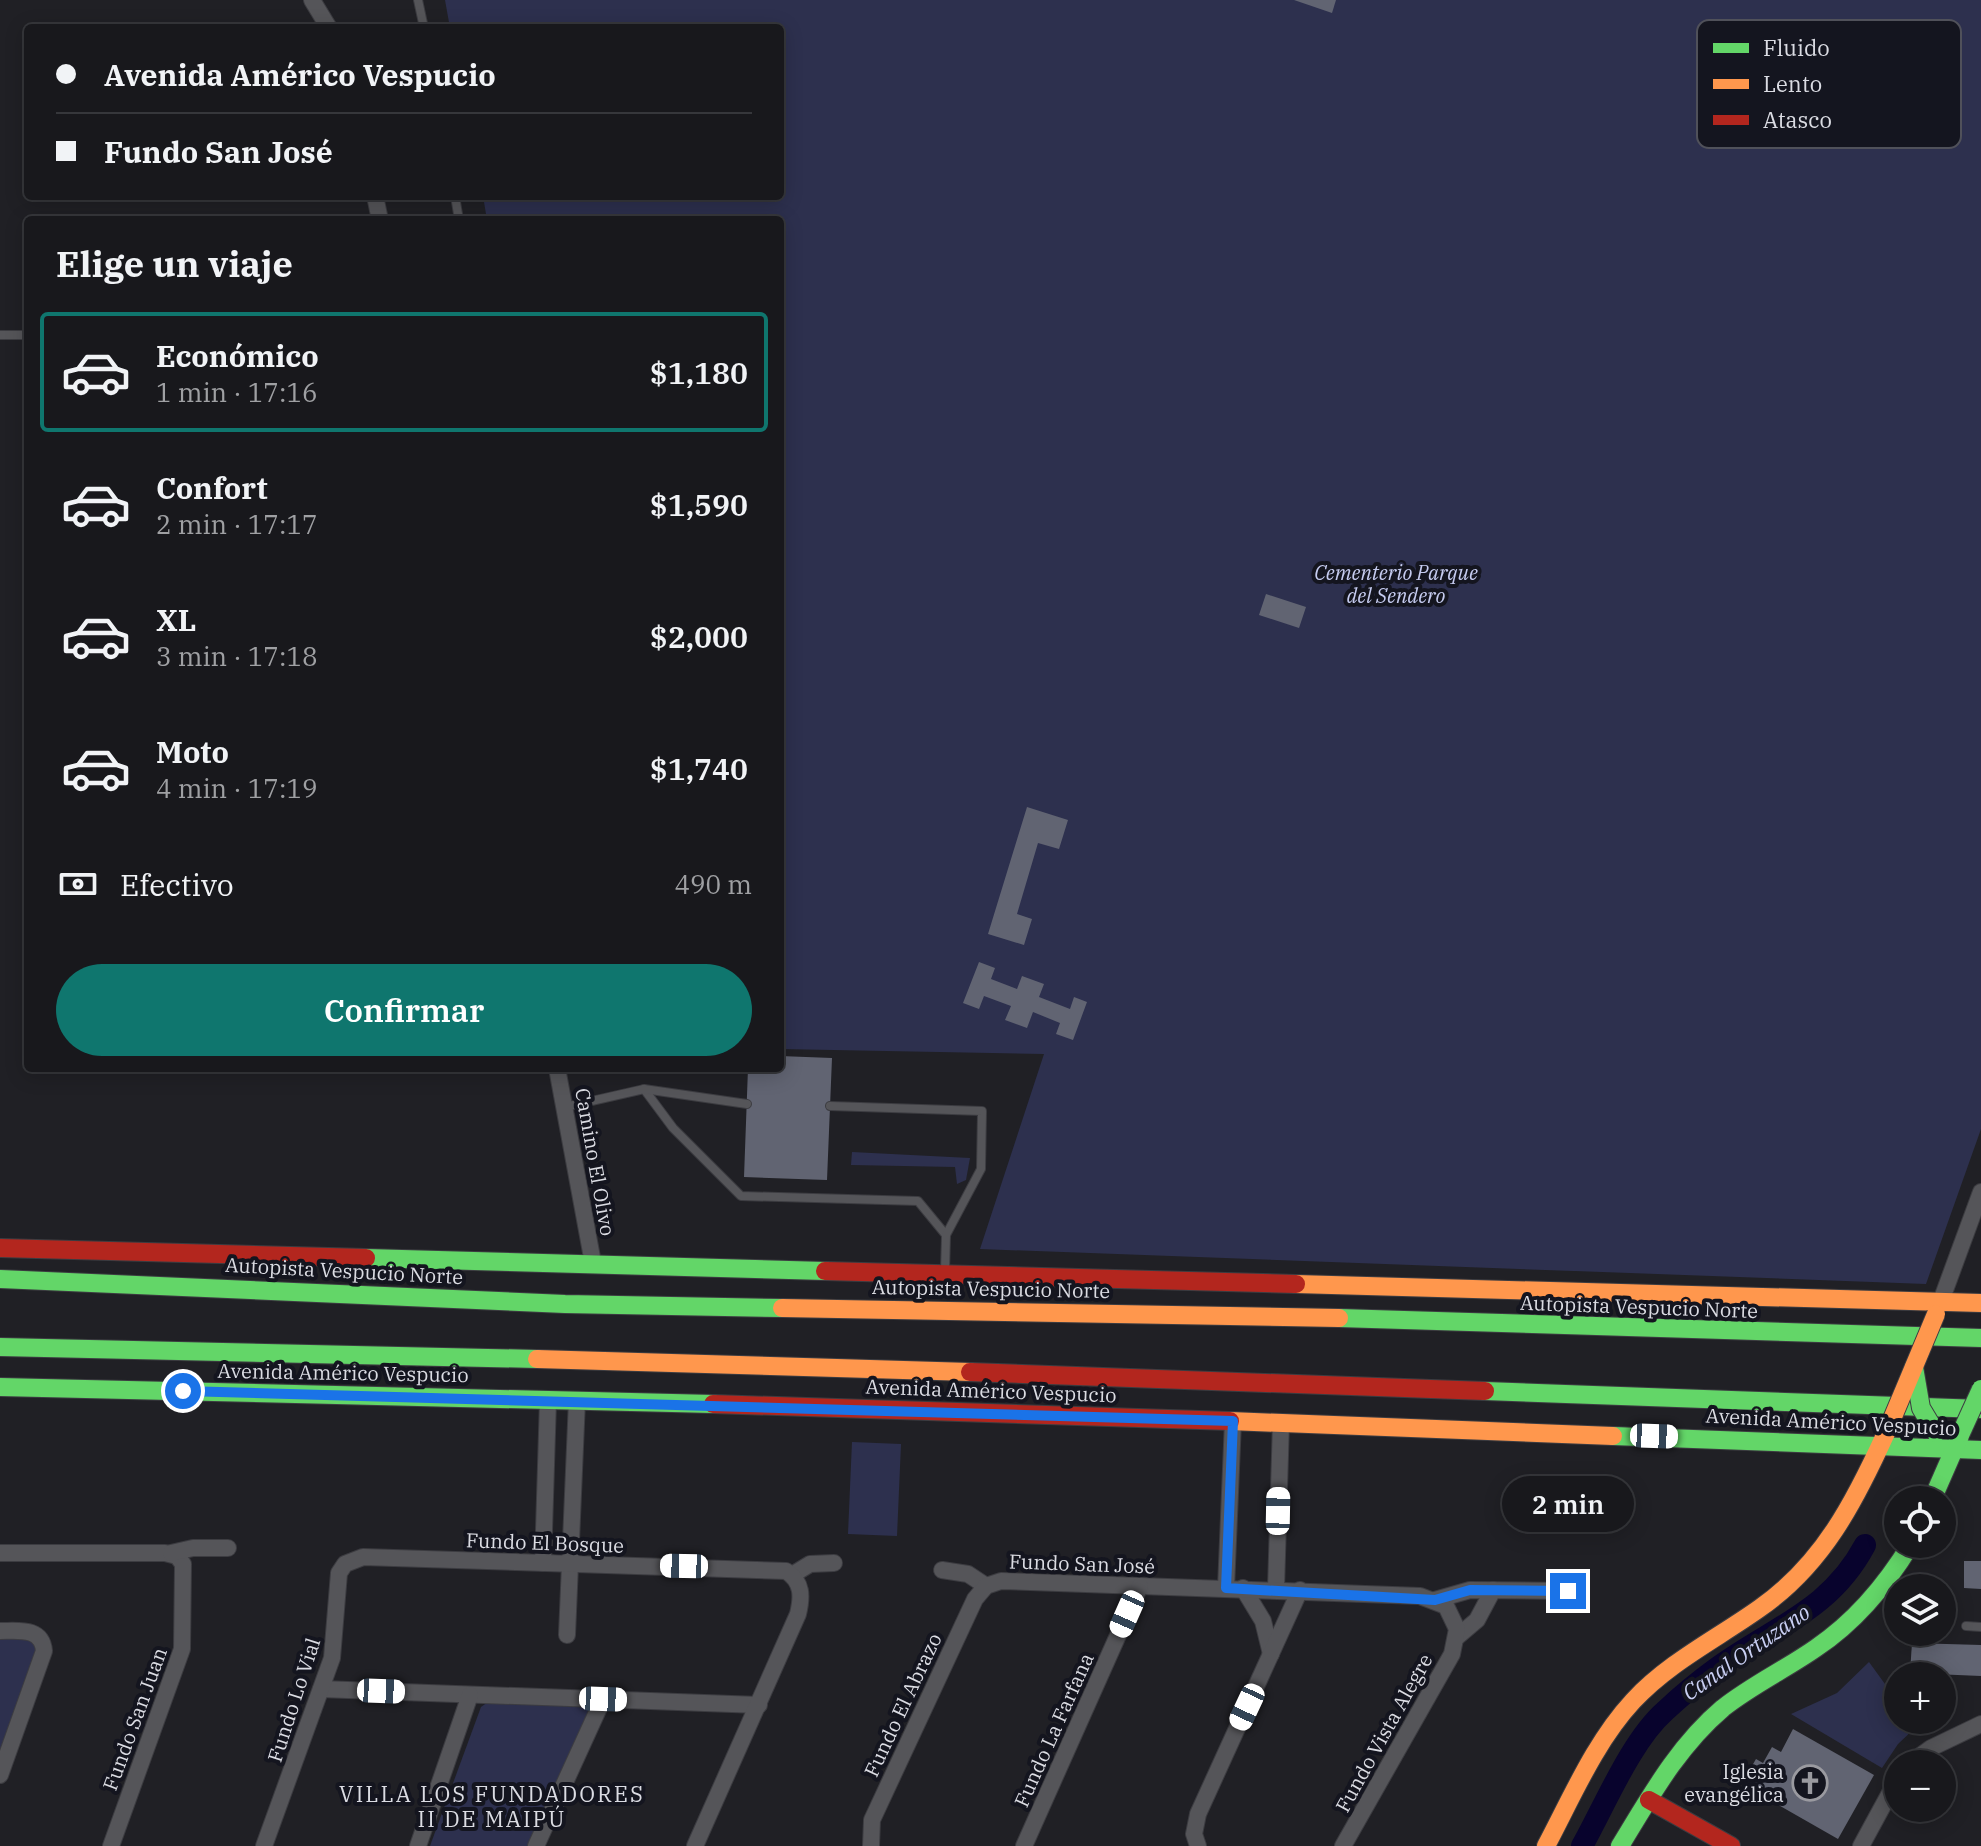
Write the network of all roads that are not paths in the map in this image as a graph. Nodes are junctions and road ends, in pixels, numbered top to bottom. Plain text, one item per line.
1 (312, 0) edge
2 (418, 0) edge
3 (327, 24) edge
4 (423, 24) edge
5 (0, 335) edge
6 (24, 335) edge
7 (558, 1072) edge
8 (644, 1089) junction
9 (747, 1104) dead end
10 (830, 1106) dead end
11 (565, 1107) junction
12 (1981, 1192) edge
13 (946, 1235) junction
14 (0, 1248) edge
15 (593, 1263) junction
16 (945, 1273) junction
17 (1950, 1277) junction
18 (0, 1279) edge
19 (1939, 1307) junction
20 (1977, 1309) edge
21 (1981, 1338) edge
22 (0, 1347) edge
23 (1914, 1365) junction
24 (0, 1387) edge
25 (1981, 1389) edge
26 (548, 1400) junction
27 (577, 1400) junction
28 (1981, 1409) edge
29 (1233, 1421) junction
30 (1281, 1422) junction
31 (1884, 1438) junction
32 (1957, 1442) junction
33 (1981, 1450) edge
34 (545, 1486) junction
35 (1938, 1486) edge
36 (574, 1487) junction
37 (228, 1548) dead end
38 (0, 1553) edge
39 (174, 1555) junction
40 (1902, 1558) edge
41 (543, 1563) junction
42 (834, 1563) dead end
43 (345, 1564) joint
44 (572, 1564) junction
45 (942, 1570) dead end
46 (792, 1575) junction
47 (986, 1586) junction
48 (1140, 1586) junction
49 (1235, 1588) junction
50 (1276, 1589) junction
51 (1300, 1590) junction
52 (1493, 1590) junction
53 (1568, 1591) dead end
54 (1435, 1600) junction
55 (1966, 1626) dead end
56 (1981, 1627) edge
57 (0, 1631) edge
58 (567, 1635) dead end
59 (1457, 1637) junction
60 (1271, 1654) junction
61 (321, 1689) junction
62 (470, 1695) junction
63 (603, 1699) junction
64 (759, 1705) junction
65 (1981, 1724) edge
66 (1929, 1750) edge
67 (0, 1775) edge
68 (1649, 1800) junction
69 (1884, 1804) edge
70 (111, 1846) edge
71 (264, 1846) edge
72 (418, 1846) edge
73 (536, 1846) edge
74 (695, 1846) edge
75 (871, 1846) edge
76 (1024, 1846) edge
77 (1198, 1846) edge
78 (1343, 1846) edge
79 (1546, 1846) edge
80 (1620, 1846) edge
81 (1731, 1846) edge
82 (1861, 1846) edge

1 - 3 street
2 - 4 lane
5 - 6 lane
7 - 11 street, Camino El Olivo
8 - 9 lane
8 - 11 lane
8 - 13 lane
10 - 13 lane
11 - 15 street, Camino El Olivo
12 - 17 street
13 - 16 lane
14 - 15 main road
15 - 16 main road
16 - 19 main road
17 - 19 street
17 - 20 street
18 - 21 main road, Autopista Vespucio Norte
19 - 20 main road
19 - 23 main road, bridge
22 - 28 main road
23 - 31 main road, bridge
23 - 32 main road, bridge
24 - 26 main road, Avenida Américo Vespucio
25 - 32 main road, bridge
26 - 27 main road, Avenida Américo Vespucio
26 - 34 street
27 - 29 main road, Avenida Américo Vespucio
27 - 36 street
29 - 30 main road, Avenida Américo Vespucio
29 - 49 street
30 - 31 main road, Avenida Américo Vespucio
30 - 50 street
31 - 32 main road, Avenida Américo Vespucio
31 - 79 main road
32 - 33 main road, Avenida Américo Vespucio
32 - 35 main road
34 - 36 street
34 - 41 street
36 - 44 street
37 - 39 street
38 - 39 street
39 - 70 street, Fundo San Juan
40 - 68 main road
41 - 43 street, Fundo El Bosque
41 - 44 street, Fundo El Bosque
42 - 46 street, Fundo El Bosque
43 - 61 street, Fundo Lo Vial
44 - 46 street, Fundo El Bosque
44 - 58 street
45 - 47 street, Fundo San José
46 - 64 street
47 - 48 street, Fundo San José
47 - 75 street, Fundo El Abrazo
48 - 49 street, Fundo San José
48 - 76 street, Fundo La Farfana
49 - 50 street, Fundo San José
49 - 60 street
50 - 51 street, Fundo San José
51 - 54 street, Fundo San José
51 - 60 street
52 - 53 street, Fundo San José
52 - 54 street, Fundo San José
52 - 59 street, Fundo Vista Alegre
54 - 59 street
55 - 56 lane
57 - 67 street
59 - 78 street, Fundo Vista Alegre
60 - 77 street
61 - 62 street
61 - 71 street, Fundo Lo Vial
62 - 63 street
62 - 72 street
63 - 64 street
63 - 73 street
64 - 74 street
65 - 66 street
68 - 80 main road
68 - 81 main road
69 - 82 street

